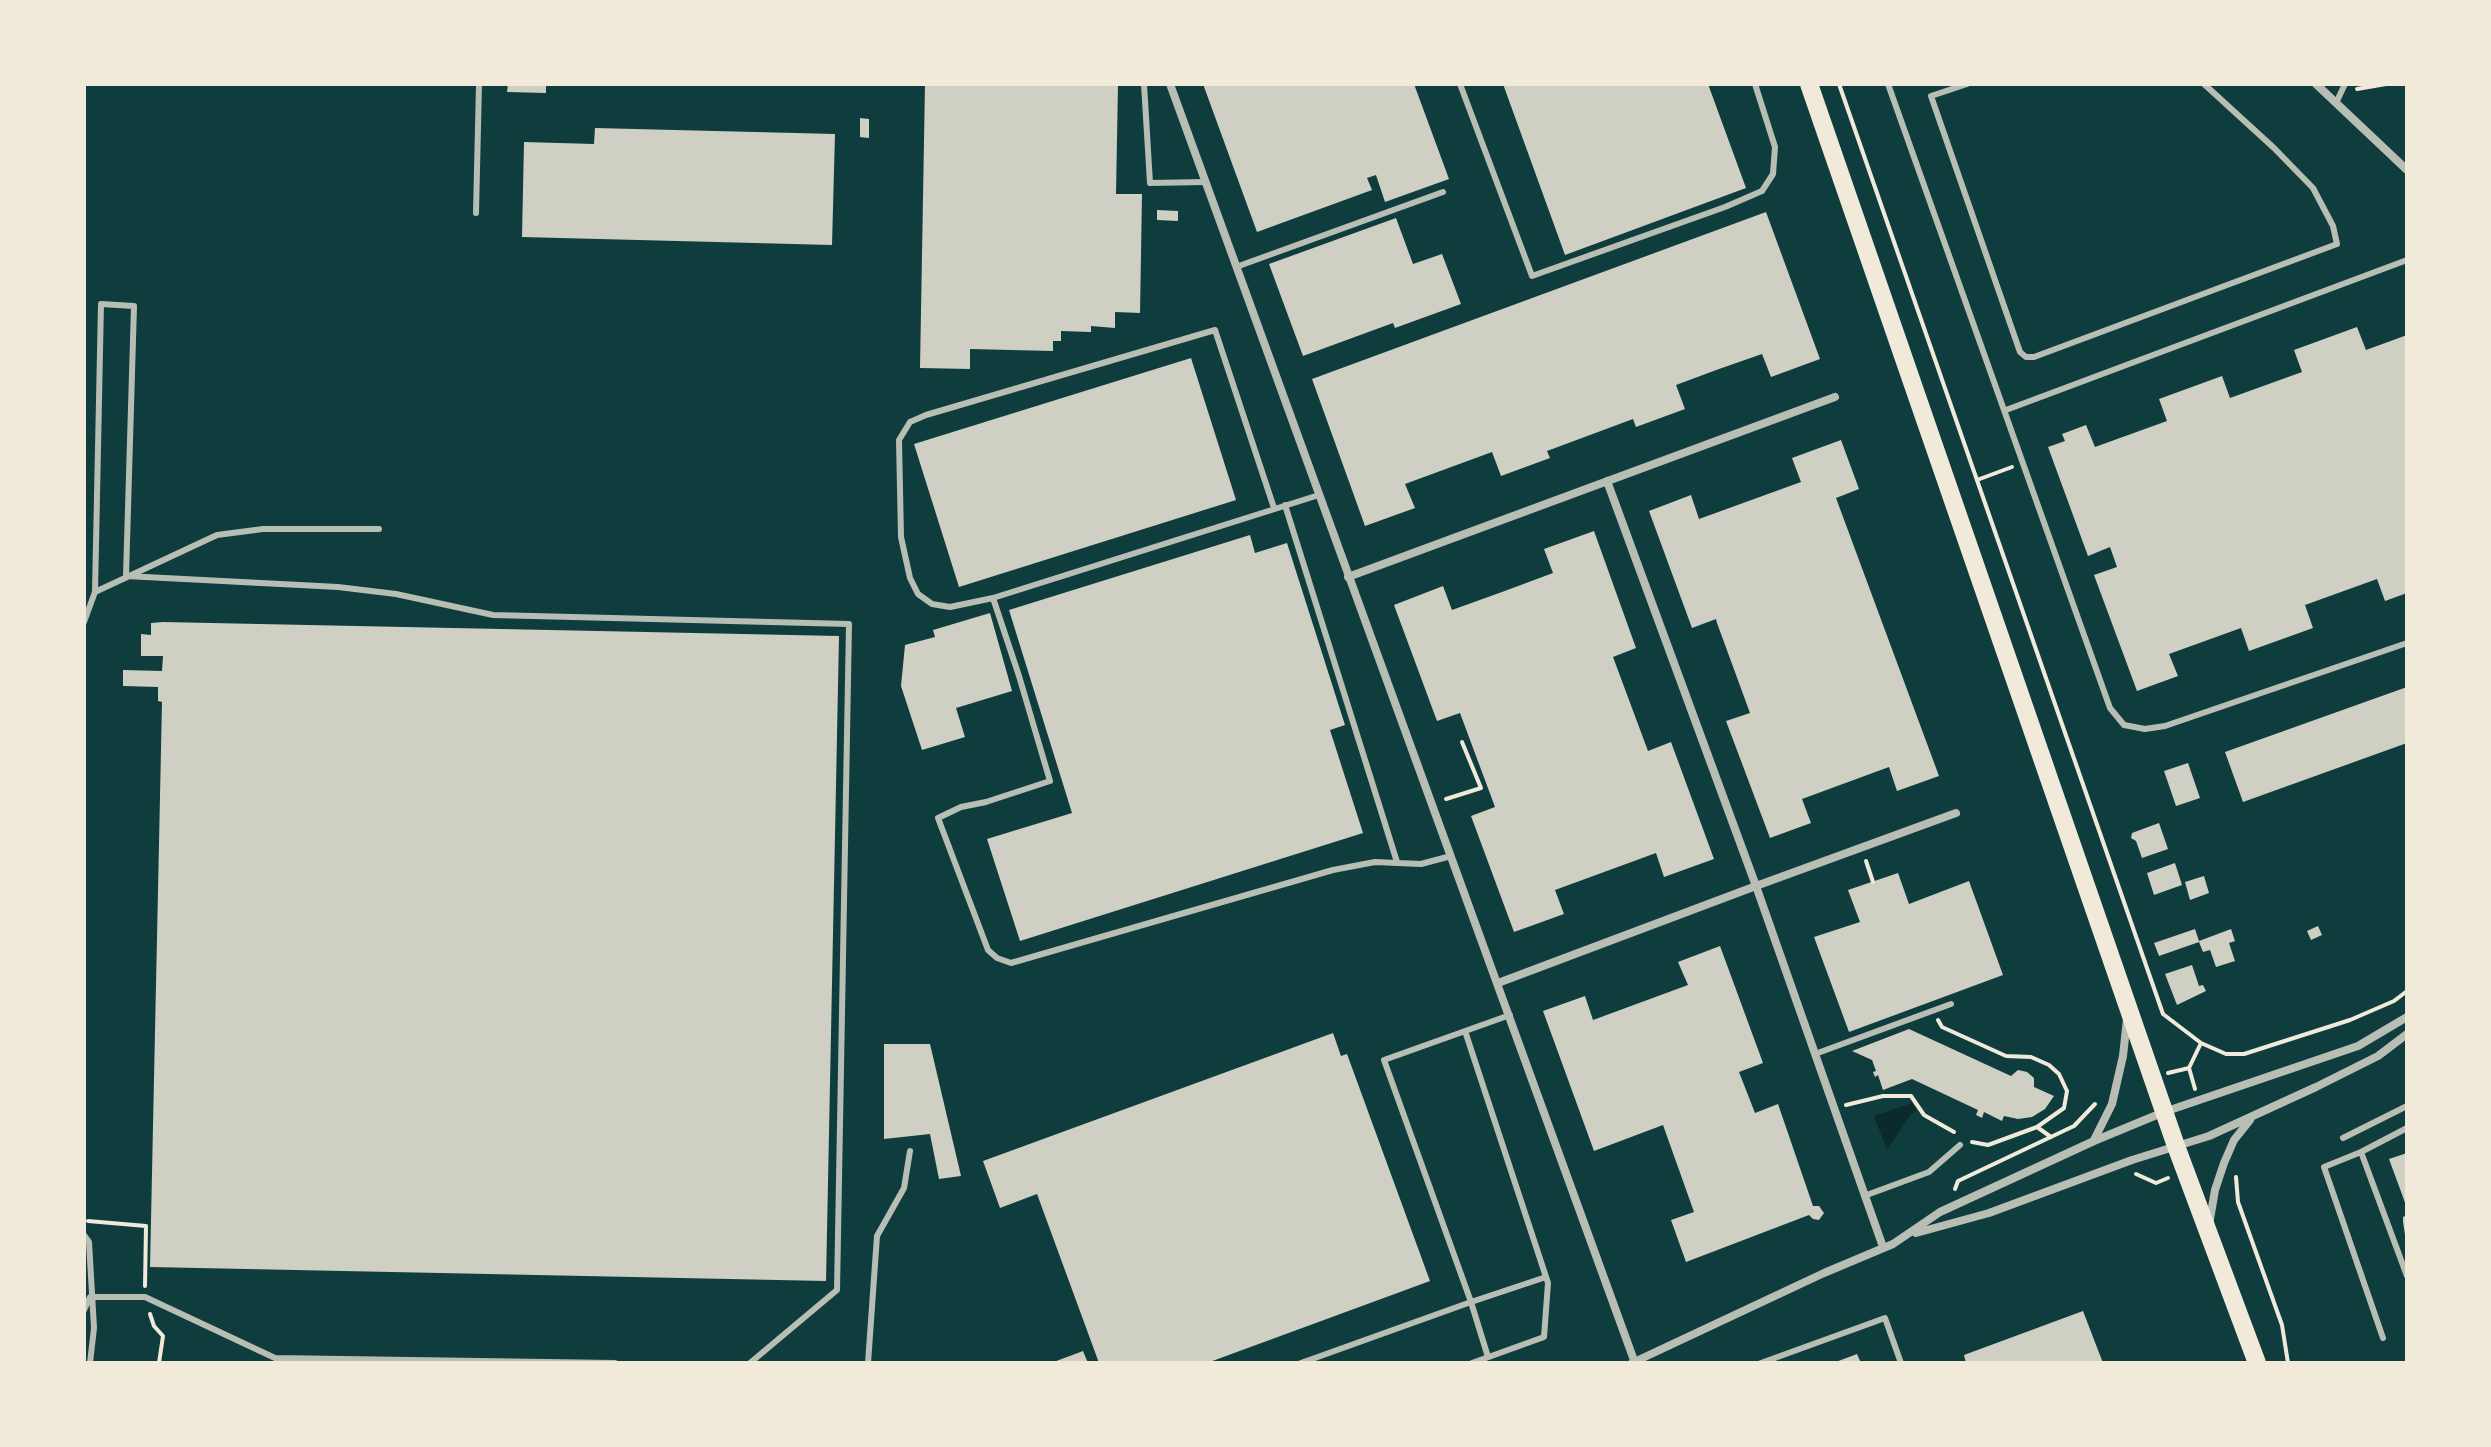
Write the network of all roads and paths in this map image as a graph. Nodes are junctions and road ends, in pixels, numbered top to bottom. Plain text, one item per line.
1 (479, 84) edge
2 (1144, 84) edge
3 (1170, 84) edge
4 (1460, 84) edge
5 (1755, 84) edge
6 (1809, 84) edge
7 (1839, 84) edge
8 (1888, 84) edge
9 (1967, 84) edge
10 (2204, 84) edge
11 (2316, 84) edge
12 (2386, 84) edge
13 (2344, 88) edge
14 (2336, 103) junction
15 (2407, 170) edge
16 (1205, 182) junction
17 (1443, 192) dead end
18 (476, 213) dead end
19 (2407, 260) edge
20 (1236, 267) junction
21 (1835, 397) dead end
22 (2006, 410) junction
23 (2024, 462) junction
24 (1977, 480) junction
25 (1607, 481) junction
26 (1319, 495) junction
27 (1285, 505) junction
28 (1274, 508) junction
29 (379, 529) dead end
30 (126, 576) junction
31 (1348, 577) junction
32 (95, 592) junction
33 (993, 598) junction
34 (84, 622) edge
35 (2407, 643) edge
36 (1462, 742) dead end
37 (1432, 804) junction
38 (1956, 813) dead end
39 (1861, 848) junction
40 (1451, 856) junction
41 (1397, 862) junction
42 (1873, 882) dead end
43 (1756, 886) junction
44 (1498, 983) junction
45 (2407, 991) edge
46 (1951, 1004) dead end
47 (2128, 1006) junction
48 (1933, 1011) junction
49 (1510, 1015) junction
50 (2407, 1017) edge
51 (1465, 1031) junction
52 (2407, 1034) edge
53 (2201, 1043) junction
54 (1815, 1054) junction
55 (2189, 1068) junction
56 (2152, 1077) junction
57 (2199, 1100) junction
58 (2112, 1104) junction
59 (2407, 1106) edge
60 (1833, 1107) junction
61 (2164, 1112) junction
62 (2253, 1116) junction
63 (2037, 1127) junction
64 (2407, 1128) edge
65 (2051, 1137) junction
66 (2343, 1138) dead end
67 (2094, 1141) junction
68 (1960, 1145) dead end
69 (2176, 1146) junction
70 (910, 1151) dead end
71 (2361, 1152) junction
72 (2224, 1163) junction
73 (1864, 1196) junction
74 (1946, 1209) junction
75 (84, 1221) edge
76 (2208, 1233) junction
77 (84, 1235) edge
78 (1907, 1235) junction
79 (1883, 1247) junction
80 (2407, 1276) edge
81 (1546, 1277) junction
82 (90, 1297) junction
83 (145, 1297) junction
84 (1471, 1302) junction
85 (84, 1310) edge
86 (2383, 1338) dead end
87 (1488, 1357) junction
88 (90, 1363) edge
89 (159, 1363) edge
90 (615, 1363) edge
91 (750, 1363) edge
92 (868, 1363) edge
93 (1301, 1363) edge
94 (1472, 1363) edge
95 (1634, 1363) edge
96 (1761, 1363) edge
97 (1901, 1363) edge
98 (2257, 1363) edge
99 (2288, 1363) edge

1 - 18 lane
2 - 16 lane
3 - 16 street
4 - 5 lane
6 - 47 main road
7 - 24 path
8 - 22 lane
9 - 10 lane
11 - 14 street
12 - 13 path
13 - 14 lane
14 - 15 street
16 - 20 street
17 - 20 lane
19 - 22 lane
20 - 26 street
21 - 25 street
22 - 23 lane
23 - 24 path
23 - 35 lane
24 - 53 path
25 - 31 street
25 - 43 street
26 - 27 lane
26 - 31 street
27 - 28 lane
27 - 41 lane
28 - 33 lane
28 - 33 lane
29 - 30 lane
30 - 32 lane
30 - 32 lane
30 - 91 lane
31 - 37 street
32 - 34 lane
33 - 41 lane
36 - 37 path
37 - 40 street
38 - 39 street
39 - 42 path
39 - 43 street
40 - 41 lane
40 - 44 street
43 - 44 street
43 - 54 street
44 - 49 street
45 - 53 path
46 - 48 lane
47 - 56 main road
47 - 58 street
48 - 54 lane
48 - 63 path
49 - 51 lane
49 - 95 street
50 - 57 street
51 - 81 lane
51 - 84 lane
52 - 62 street
53 - 55 path
54 - 60 street
55 - 56 path
55 - 57 path
56 - 61 main road
57 - 61 street
58 - 65 path
58 - 67 street
59 - 66 lane
60 - 63 path
60 - 73 street
61 - 67 street
61 - 69 main road
62 - 69 street
62 - 72 street
63 - 65 path
64 - 71 lane
65 - 74 path
67 - 74 street
68 - 73 lane
69 - 76 main road
69 - 78 street
70 - 92 lane
71 - 80 lane
71 - 86 lane
72 - 76 street
72 - 99 path
73 - 79 street
74 - 78 street
75 - 83 path
76 - 98 main road
77 - 82 lane
78 - 79 street
79 - 95 street
81 - 84 lane
81 - 87 lane
82 - 83 lane
82 - 85 lane
82 - 88 lane
83 - 89 path
83 - 90 lane
84 - 87 lane
84 - 93 lane
87 - 94 lane
96 - 97 lane

